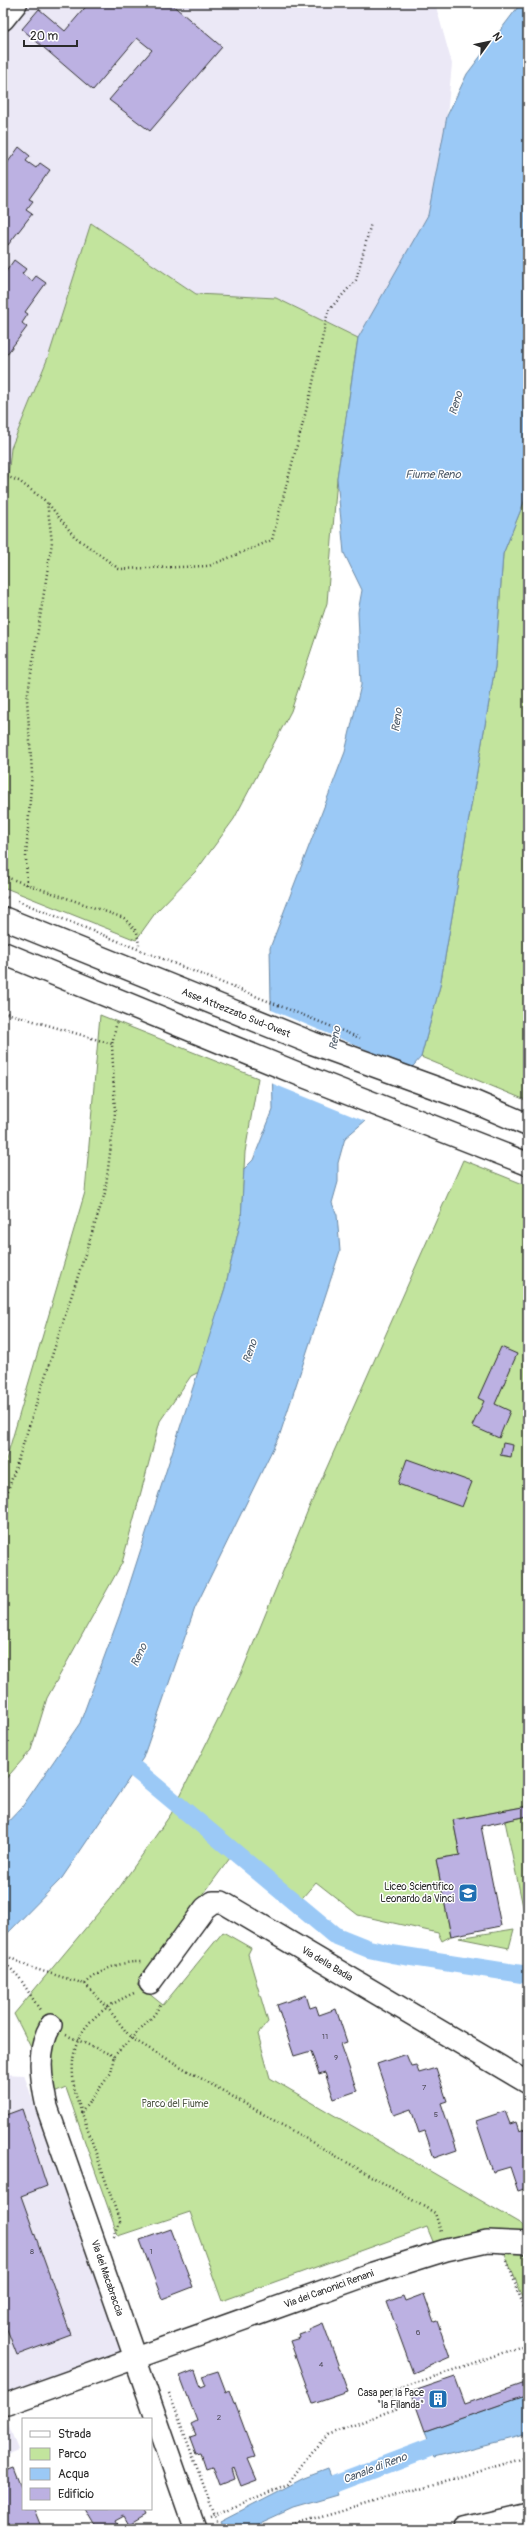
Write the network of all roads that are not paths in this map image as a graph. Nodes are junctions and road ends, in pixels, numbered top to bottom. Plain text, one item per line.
1 (16, 3) edge
2 (3, 19) edge
3 (3, 918) edge
4 (3, 953) edge
5 (528, 1125) edge
6 (528, 1164) edge
7 (150, 1982) road end
8 (47, 2020) road end
9 (528, 2083) edge
10 (528, 2243) edge
11 (135, 2359) junction
12 (7, 2404) dead end
13 (528, 2514) edge
14 (194, 2526) edge
15 (464, 2529) edge

1 - 2 main road
3 - 5 main road, Asse Attrezzato Sud-Ovest
4 - 6 main road
7 - 9 street, Via della Badia
8 - 11 street, Via dei Macabraccia
10 - 11 street, Via dei Canonici Renani
11 - 12 street, Via dei Canonici Renani
11 - 14 street, Via dei Macabraccia
13 - 15 street

